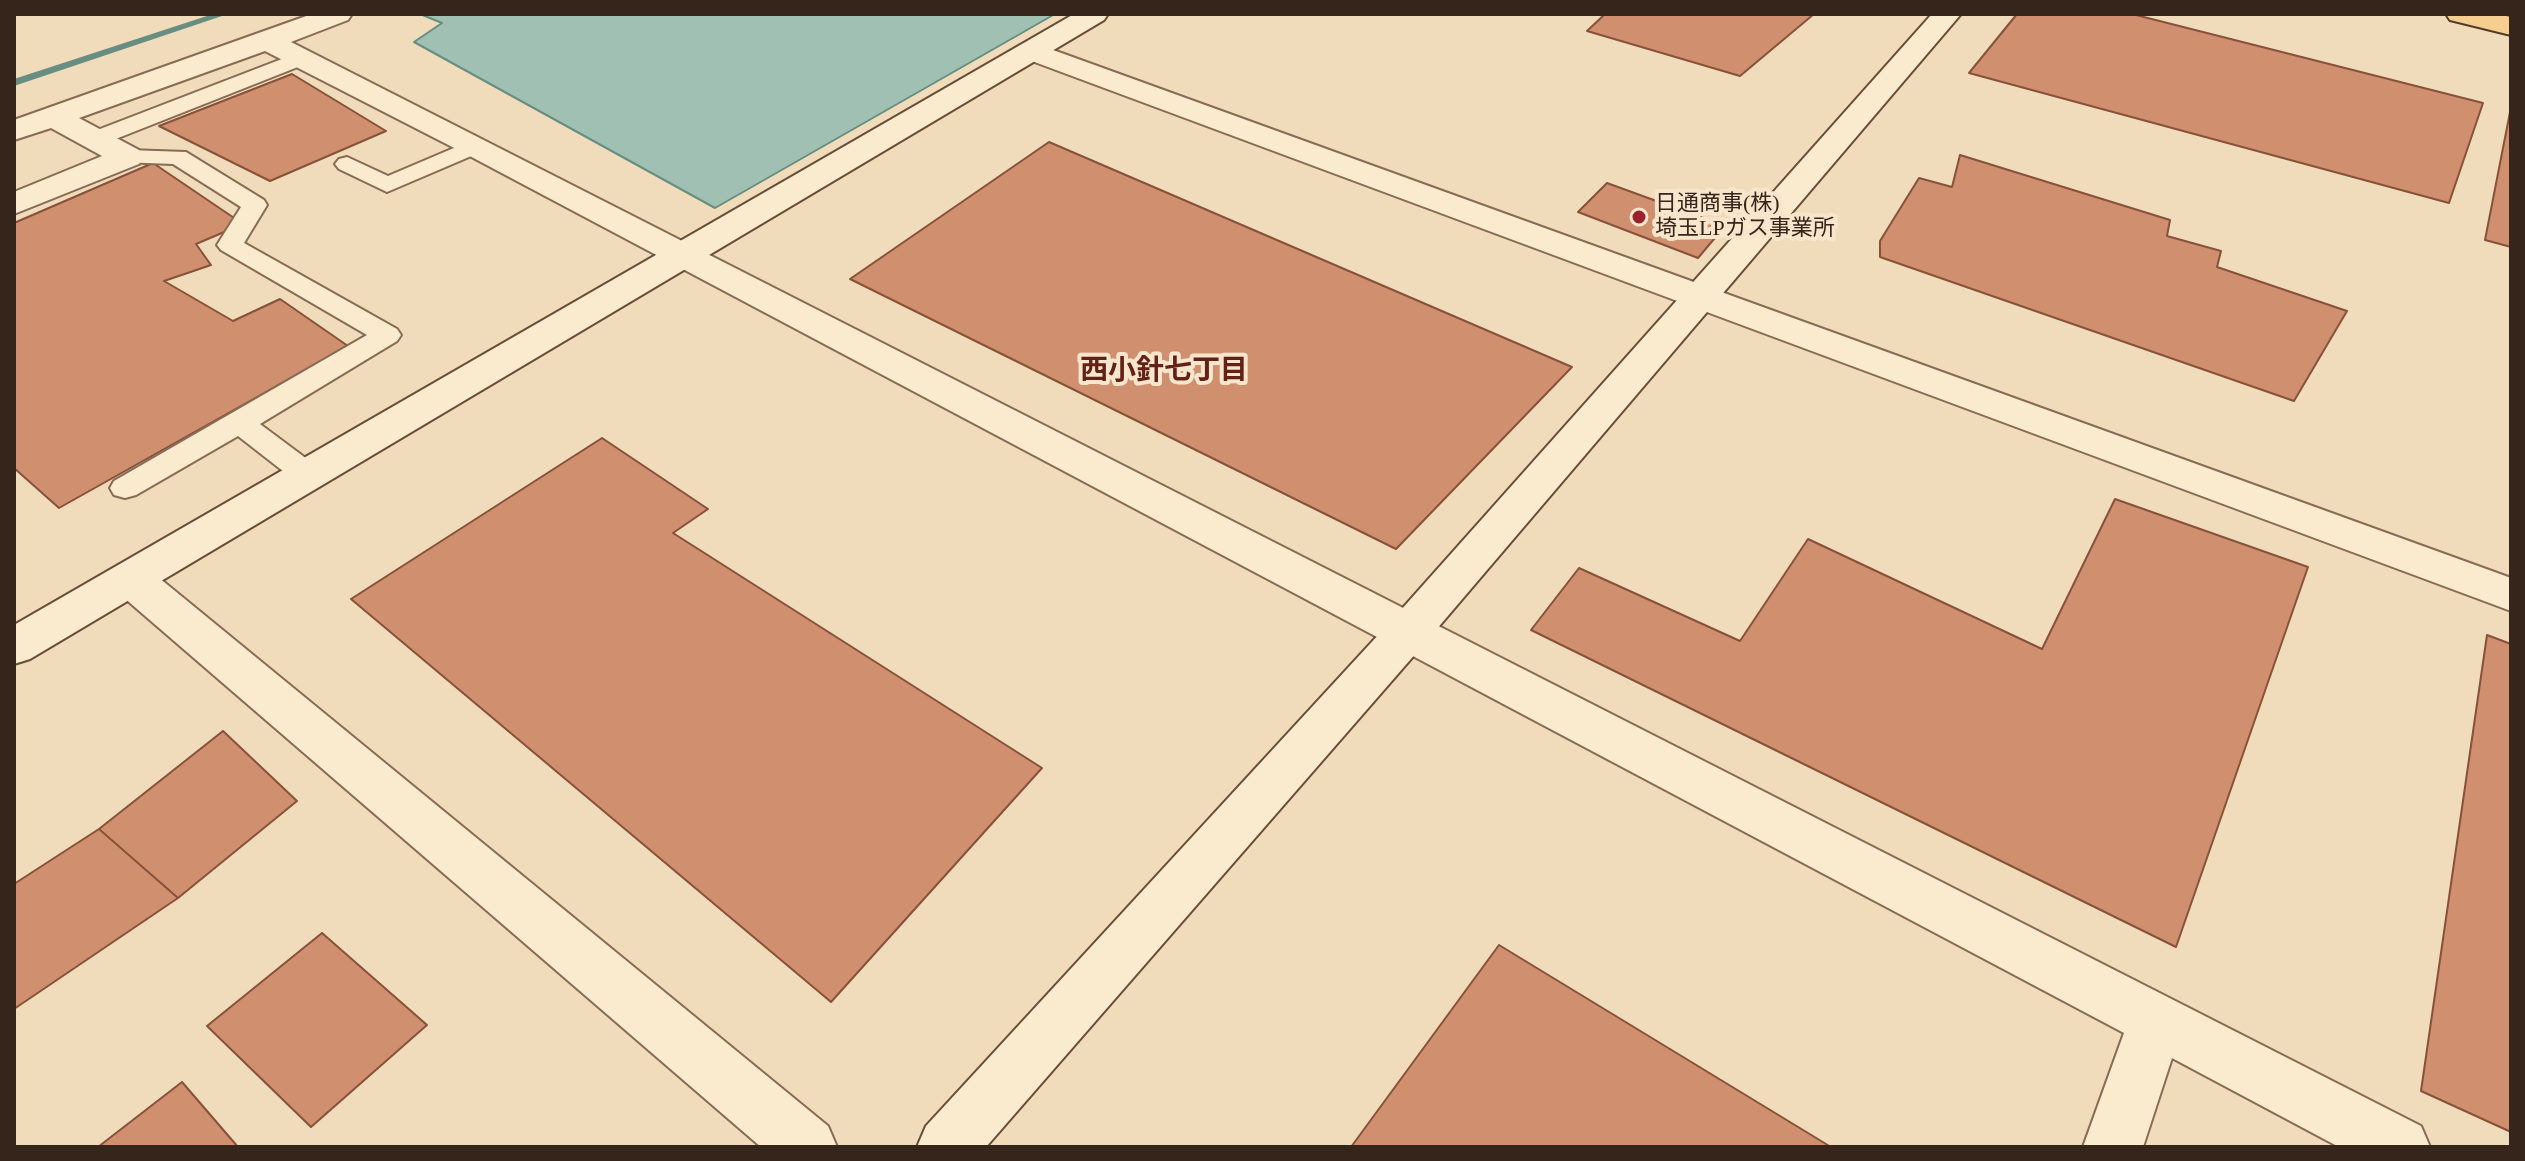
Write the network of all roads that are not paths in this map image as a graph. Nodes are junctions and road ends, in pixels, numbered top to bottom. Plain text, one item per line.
1 (338, 14) edge
2 (1094, 14) edge
3 (1947, 14) edge
4 (2460, 14) edge
5 (2511, 26) edge
6 (267, 41) junction
7 (1031, 51) junction
8 (300, 58) junction
9 (53, 117) junction
10 (14, 131) edge
11 (95, 139) junction
12 (475, 146) junction
13 (128, 157) junction
14 (347, 164) dead end
15 (14, 204) edge
16 (685, 254) junction
17 (1700, 297) junction
18 (240, 423) junction
19 (308, 475) junction
20 (125, 488) dead end
21 (131, 579) junction
22 (2511, 595) edge
23 (1408, 632) junction
24 (14, 647) edge
25 (2156, 1022) junction
26 (807, 1147) edge
27 (947, 1147) edge
28 (2113, 1147) edge
29 (2400, 1147) edge

1 - 6 street
2 - 7 street
3 - 17 street
4 - 5 main road
6 - 8 street
6 - 9 street
7 - 16 street
7 - 17 street
8 - 11 lane
8 - 12 street
9 - 10 street
9 - 11 street
11 - 13 street
12 - 14 lane
12 - 16 street
13 - 15 street
13 - 18 lane
16 - 19 street
16 - 23 street
17 - 22 street
17 - 23 street
18 - 19 lane
18 - 20 lane
19 - 21 street
21 - 24 street
21 - 26 street
23 - 25 street
23 - 27 street
25 - 28 street
25 - 29 street

